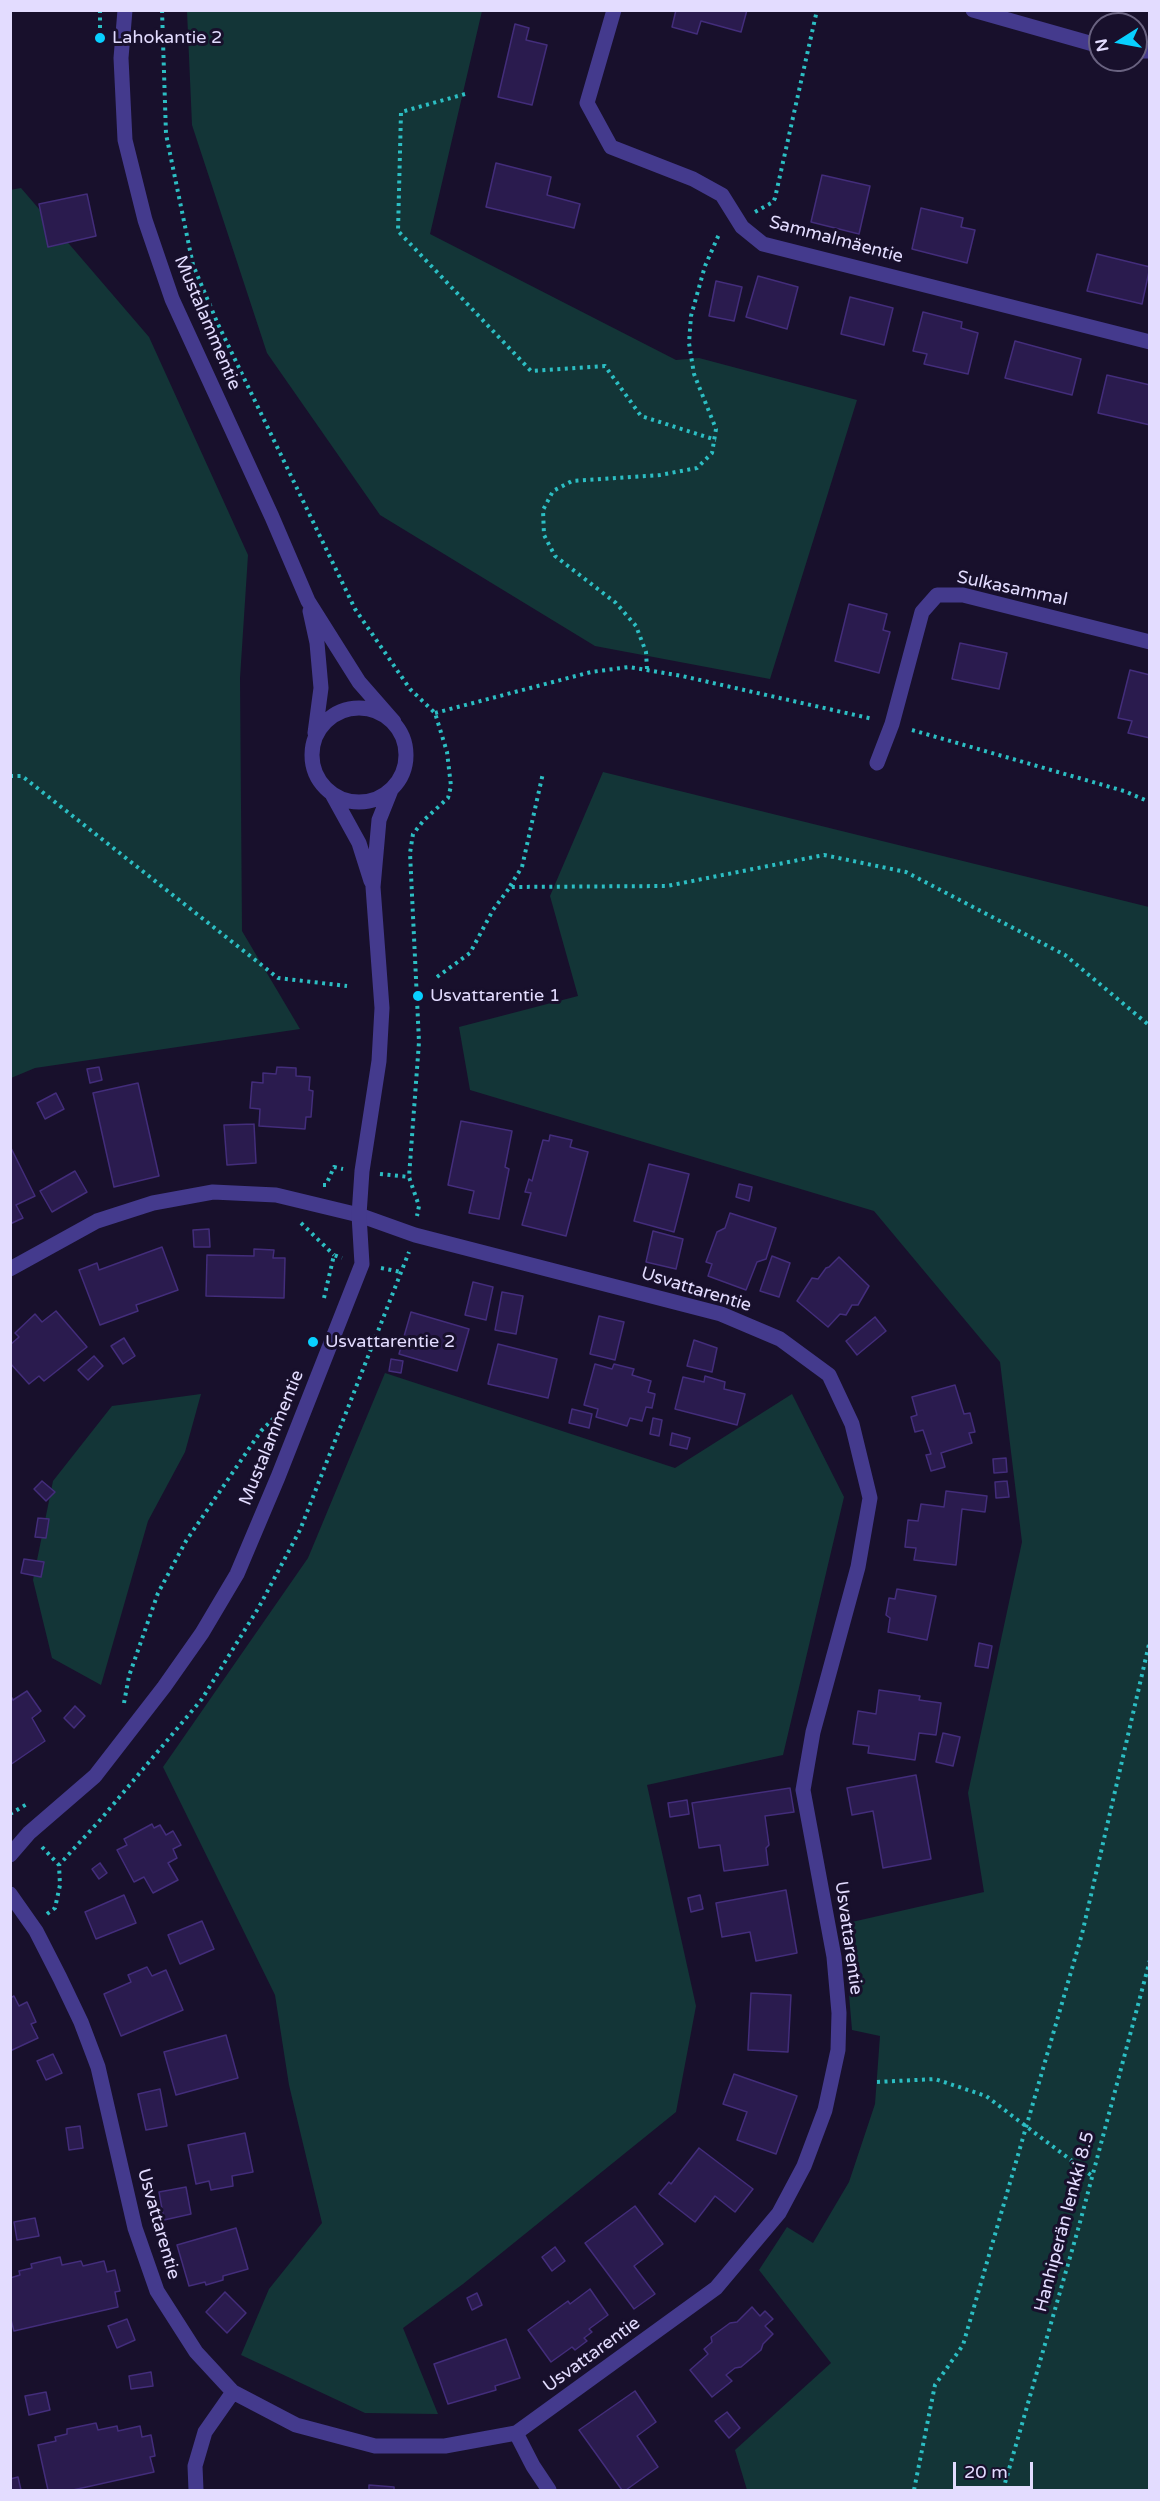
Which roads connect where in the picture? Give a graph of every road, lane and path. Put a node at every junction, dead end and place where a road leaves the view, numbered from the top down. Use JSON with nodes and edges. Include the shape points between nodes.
{"nodes":[{"id":1,"x":124,"y":10,"type":"edge"},
{"id":2,"x":162,"y":10,"type":"edge"},
{"id":3,"x":614,"y":10,"type":"edge"},
{"id":4,"x":817,"y":10,"type":"edge"},
{"id":5,"x":973,"y":10,"type":"edge"},
{"id":6,"x":1088,"y":43,"type":"edge"},
{"id":7,"x":465,"y":94,"type":"dead end"},
{"id":8,"x":736,"y":218,"type":"junction"},
{"id":9,"x":1149,"y":342,"type":"edge"},
{"id":10,"x":716,"y":440,"type":"junction"},
{"id":11,"x":308,"y":601,"type":"junction"},
{"id":12,"x":1149,"y":642,"type":"edge"},
{"id":13,"x":646,"y":669,"type":"junction"},
{"id":14,"x":435,"y":713,"type":"junction"},
{"id":15,"x":394,"y":722,"type":"junction"},
{"id":16,"x":892,"y":724,"type":"junction"},
{"id":17,"x":315,"y":739,"type":"junction"},
{"id":18,"x":877,"y":763,"type":"dead end"},
{"id":19,"x":543,"y":773,"type":"dead end"},
{"id":20,"x":10,"y":776,"type":"edge"},
{"id":21,"x":391,"y":790,"type":"junction"},
{"id":22,"x":331,"y":793,"type":"junction"},
{"id":23,"x":1149,"y":802,"type":"edge"},
{"id":24,"x":510,"y":886,"type":"junction"},
{"id":25,"x":373,"y":887,"type":"junction"},
{"id":26,"x":437,"y":977,"type":"dead end"},
{"id":27,"x":347,"y":986,"type":"dead end"},
{"id":28,"x":1149,"y":1026,"type":"edge"},
{"id":29,"x":359,"y":1215,"type":"junction"},
{"id":30,"x":415,"y":1235,"type":"junction"},
{"id":31,"x":10,"y":1269,"type":"edge"},
{"id":32,"x":282,"y":1410,"type":"dead end"},
{"id":33,"x":1149,"y":1640,"type":"edge"},
{"id":34,"x":123,"y":1705,"type":"dead end"},
{"id":35,"x":29,"y":1804,"type":"dead end"},
{"id":36,"x":10,"y":1814,"type":"edge"},
{"id":37,"x":10,"y":1855,"type":"edge"},
{"id":38,"x":10,"y":1894,"type":"edge"},
{"id":39,"x":32,"y":1925,"type":"junction"},
{"id":40,"x":1149,"y":1960,"type":"edge"},
{"id":41,"x":877,"y":2082,"type":"dead end"},
{"id":42,"x":1026,"y":2125,"type":"junction"},
{"id":43,"x":1092,"y":2176,"type":"junction"},
{"id":44,"x":233,"y":2392,"type":"junction"},
{"id":45,"x":516,"y":2433,"type":"junction"},
{"id":46,"x":196,"y":2490,"type":"edge"},
{"id":47,"x":549,"y":2490,"type":"edge"},
{"id":48,"x":914,"y":2490,"type":"edge"},
{"id":49,"x":1003,"y":2490,"type":"edge"}],
"edges":[{"from":1,"to":11,"type":"street","name":"Mustalammentie","via":[[121,58],[125,140],[146,220],[172,299]]},
{"from":2,"to":14,"type":"path","via":[[166,134],[193,266],[355,609],[410,688]]},
{"from":3,"to":8,"type":"street","name":"Sammalmäentie","via":[[587,103],[611,147],[693,179],[722,195]]},
{"from":4,"to":8,"type":"path","via":[[775,198],[757,212]]},
{"from":5,"to":6,"type":"street"},
{"from":7,"to":10,"type":"path","via":[[401,112],[398,231],[531,371],[605,366],[641,416]]},
{"from":8,"to":9,"type":"street","name":"Sammalmäentie","via":[[763,244]]},
{"from":8,"to":10,"type":"path","via":[[720,231],[691,316],[689,343],[694,374],[716,429]]},
{"from":10,"to":13,"type":"path","via":[[712,453],[697,468],[660,475],[572,481],[553,491],[543,510],[544,535],[555,556],[616,603],[636,626],[646,652]]},
{"from":11,"to":15,"type":"street","name":"Mustalammentie","via":[[359,682]]},
{"from":11,"to":17,"type":"street","name":"Mustalammentie","via":[[321,688]]},
{"from":12,"to":16,"type":"street","name":"Sulkasammal","via":[[963,595],[937,595],[922,612]]},
{"from":13,"to":14,"type":"path","via":[[591,672]]},
{"from":13,"to":16,"type":"path"},
{"from":14,"to":30,"type":"path","via":[[447,752],[451,786],[448,798],[413,834],[410,853],[419,1042],[409,1177],[419,1206]]},
{"from":15,"to":17,"type":"street","via":[[381,712],[363,707],[347,709],[322,725]]},
{"from":15,"to":21,"type":"street","via":[[404,738],[406,752],[405,766]]},
{"from":16,"to":18,"type":"street","name":"Sulkasammal"},
{"from":16,"to":23,"type":"path","via":[[1124,791]]},
{"from":17,"to":22,"type":"street","via":[[314,770]]},
{"from":19,"to":24,"type":"path","via":[[522,867]]},
{"from":20,"to":27,"type":"path","via":[[22,776],[278,978]]},
{"from":21,"to":22,"type":"street","via":[[362,802]]},
{"from":21,"to":25,"type":"street","name":"Mustalammentie","via":[[378,820]]},
{"from":22,"to":25,"type":"street","name":"Mustalammentie","via":[[358,843]]},
{"from":24,"to":26,"type":"path","via":[[470,953]]},
{"from":24,"to":28,"type":"path","via":[[667,886],[824,855],[906,872],[1065,955]]},
{"from":25,"to":29,"type":"street","name":"Mustalammentie","via":[[382,1008]]},
{"from":29,"to":30,"type":"street","name":"Usvattarentie"},
{"from":29,"to":31,"type":"street","name":"Usvattarentie","via":[[276,1196],[213,1192],[153,1203],[98,1221]]},
{"from":29,"to":37,"type":"street","name":"Mustalammentie","via":[[362,1264],[237,1574],[164,1687],[95,1776],[28,1833]]},
{"from":30,"to":39,"type":"path","via":[[300,1530],[259,1607],[202,1699],[59,1865],[55,1908]]},
{"from":30,"to":45,"type":"street","name":"Usvattarentie","via":[[721,1314],[780,1339],[829,1375],[852,1424],[870,1498],[858,1567],[813,1732],[803,1790],[834,1957],[839,2013],[838,2050],[825,2110],[804,2166],[779,2213],[716,2288]]},
{"from":32,"to":34,"type":"path","via":[[255,1439],[186,1542],[158,1593]]},
{"from":33,"to":42,"type":"path","via":[[1082,1934]]},
{"from":35,"to":36,"type":"path"},
{"from":38,"to":39,"type":"street","name":"Usvattarentie"},
{"from":39,"to":44,"type":"street","name":"Usvattarentie","via":[[77,2013],[98,2067],[135,2228],[158,2291],[195,2352]]},
{"from":40,"to":43,"type":"path","name":"Hanhiperän lenkki 8.5"},
{"from":41,"to":42,"type":"path","via":[[935,2079],[986,2096]]},
{"from":42,"to":43,"type":"path"},
{"from":42,"to":48,"type":"path","via":[[963,2345],[935,2385]]},
{"from":43,"to":49,"type":"path","name":"Hanhiperän lenkki 8.5"},
{"from":44,"to":45,"type":"street","name":"Usvattarentie","via":[[296,2425],[375,2446],[445,2446]]},
{"from":44,"to":46,"type":"street","via":[[205,2432],[195,2466]]},
{"from":45,"to":47,"type":"street"}]}
